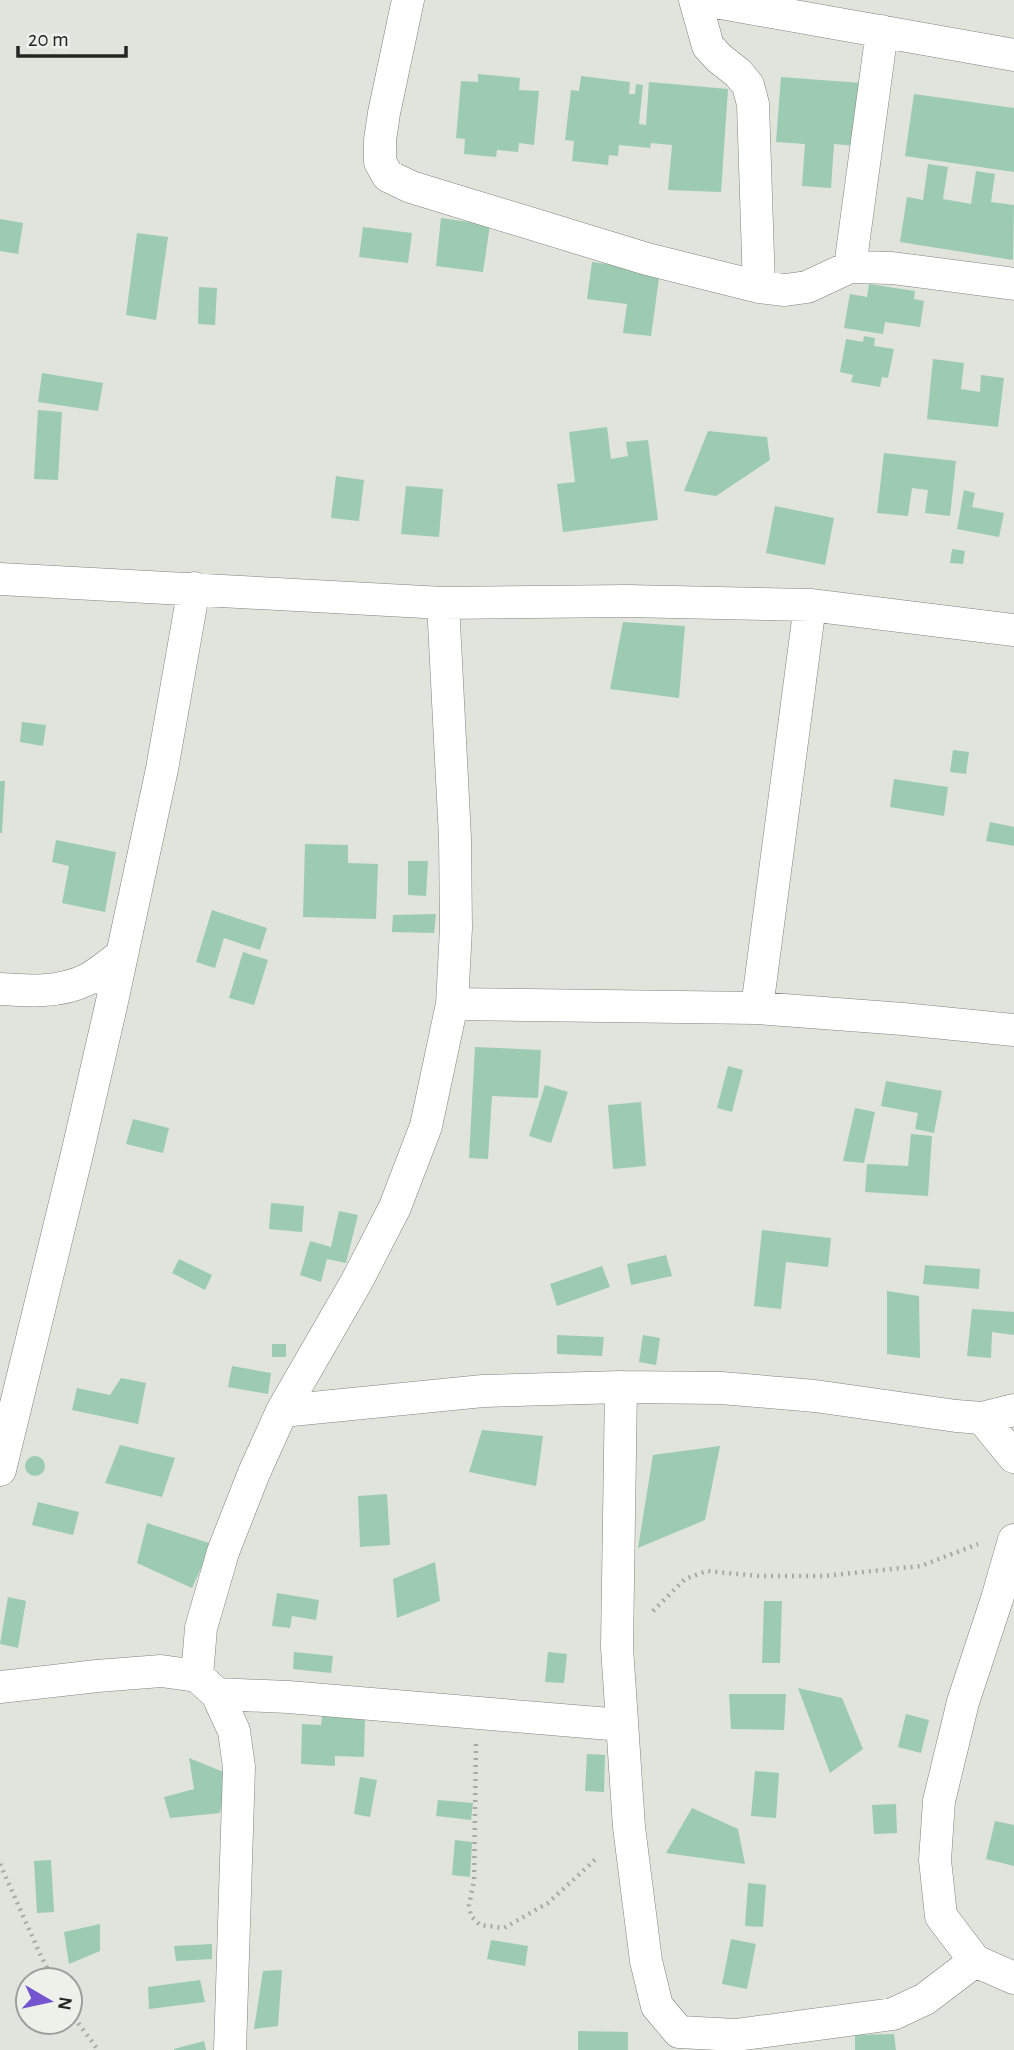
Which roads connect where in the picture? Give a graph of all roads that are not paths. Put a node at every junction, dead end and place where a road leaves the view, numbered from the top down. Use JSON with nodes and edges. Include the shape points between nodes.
{"nodes":[{"id":1,"x":408,"y":0,"type":"edge"},
{"id":2,"x":695,"y":0,"type":"edge"},
{"id":3,"x":704,"y":0,"type":"edge"},
{"id":4,"x":882,"y":30,"type":"junction"},
{"id":5,"x":1014,"y":55,"type":"edge"},
{"id":6,"x":850,"y":267,"type":"junction"},
{"id":7,"x":1014,"y":284,"type":"edge"},
{"id":8,"x":759,"y":287,"type":"junction"},
{"id":9,"x":0,"y":579,"type":"edge"},
{"id":10,"x":194,"y":588,"type":"junction"},
{"id":11,"x":443,"y":603,"type":"junction"},
{"id":12,"x":810,"y":605,"type":"junction"},
{"id":13,"x":1014,"y":630,"type":"edge"},
{"id":14,"x":122,"y":955,"type":"junction"},
{"id":15,"x":0,"y":989,"type":"edge"},
{"id":16,"x":452,"y":1004,"type":"junction"},
{"id":17,"x":757,"y":1008,"type":"junction"},
{"id":18,"x":1014,"y":1030,"type":"edge"},
{"id":19,"x":621,"y":1387,"type":"junction"},
{"id":20,"x":1014,"y":1409,"type":"edge"},
{"id":21,"x":282,"y":1411,"type":"junction"},
{"id":22,"x":982,"y":1418,"type":"junction"},
{"id":23,"x":1014,"y":1457,"type":"edge"},
{"id":24,"x":0,"y":1471,"type":"edge"},
{"id":25,"x":999,"y":1541,"type":"edge"},
{"id":26,"x":207,"y":1685,"type":"junction"},
{"id":27,"x":0,"y":1687,"type":"edge"},
{"id":28,"x":622,"y":1725,"type":"junction"},
{"id":29,"x":975,"y":1961,"type":"junction"},
{"id":30,"x":1014,"y":1978,"type":"edge"},
{"id":31,"x":675,"y":2041,"type":"edge"},
{"id":32,"x":230,"y":2050,"type":"edge"}],
"edges":[{"from":1,"to":8,"type":"street","via":[[380,140],[380,162],[388,176],[578,239]]},
{"from":2,"to":8,"type":"street","via":[[708,46],[748,85],[753,104]]},
{"from":3,"to":4,"type":"street"},
{"from":4,"to":5,"type":"street"},
{"from":4,"to":6,"type":"street"},
{"from":6,"to":7,"type":"street"},
{"from":6,"to":8,"type":"street","via":[[807,287]]},
{"from":9,"to":10,"type":"street"},
{"from":10,"to":11,"type":"street"},
{"from":10,"to":14,"type":"street"},
{"from":11,"to":12,"type":"street"},
{"from":11,"to":16,"type":"street","via":[[455,838]]},
{"from":12,"to":13,"type":"street"},
{"from":12,"to":17,"type":"street"},
{"from":14,"to":15,"type":"street","via":[[85,981],[57,989]]},
{"from":14,"to":24,"type":"street"},
{"from":16,"to":17,"type":"street"},
{"from":16,"to":21,"type":"street","via":[[426,1126],[395,1207]]},
{"from":17,"to":18,"type":"street"},
{"from":19,"to":21,"type":"street","via":[[483,1391]]},
{"from":19,"to":22,"type":"street","via":[[721,1388],[815,1396]]},
{"from":19,"to":28,"type":"street","via":[[617,1647]]},
{"from":20,"to":22,"type":"street"},
{"from":21,"to":26,"type":"street","via":[[223,1552],[201,1628]]},
{"from":22,"to":23,"type":"street"},
{"from":25,"to":29,"type":"street","via":[[997,1599],[963,1702],[939,1801],[935,1860],[941,1916]]},
{"from":26,"to":27,"type":"street","via":[[161,1671]]},
{"from":26,"to":28,"type":"street","via":[[288,1697]]},
{"from":26,"to":32,"type":"street","via":[[234,1731],[239,1767]]},
{"from":28,"to":31,"type":"street","via":[[646,1961],[657,2006]]},
{"from":29,"to":30,"type":"street"},
{"from":29,"to":31,"type":"street","via":[[925,1999],[893,2014]]}]}
